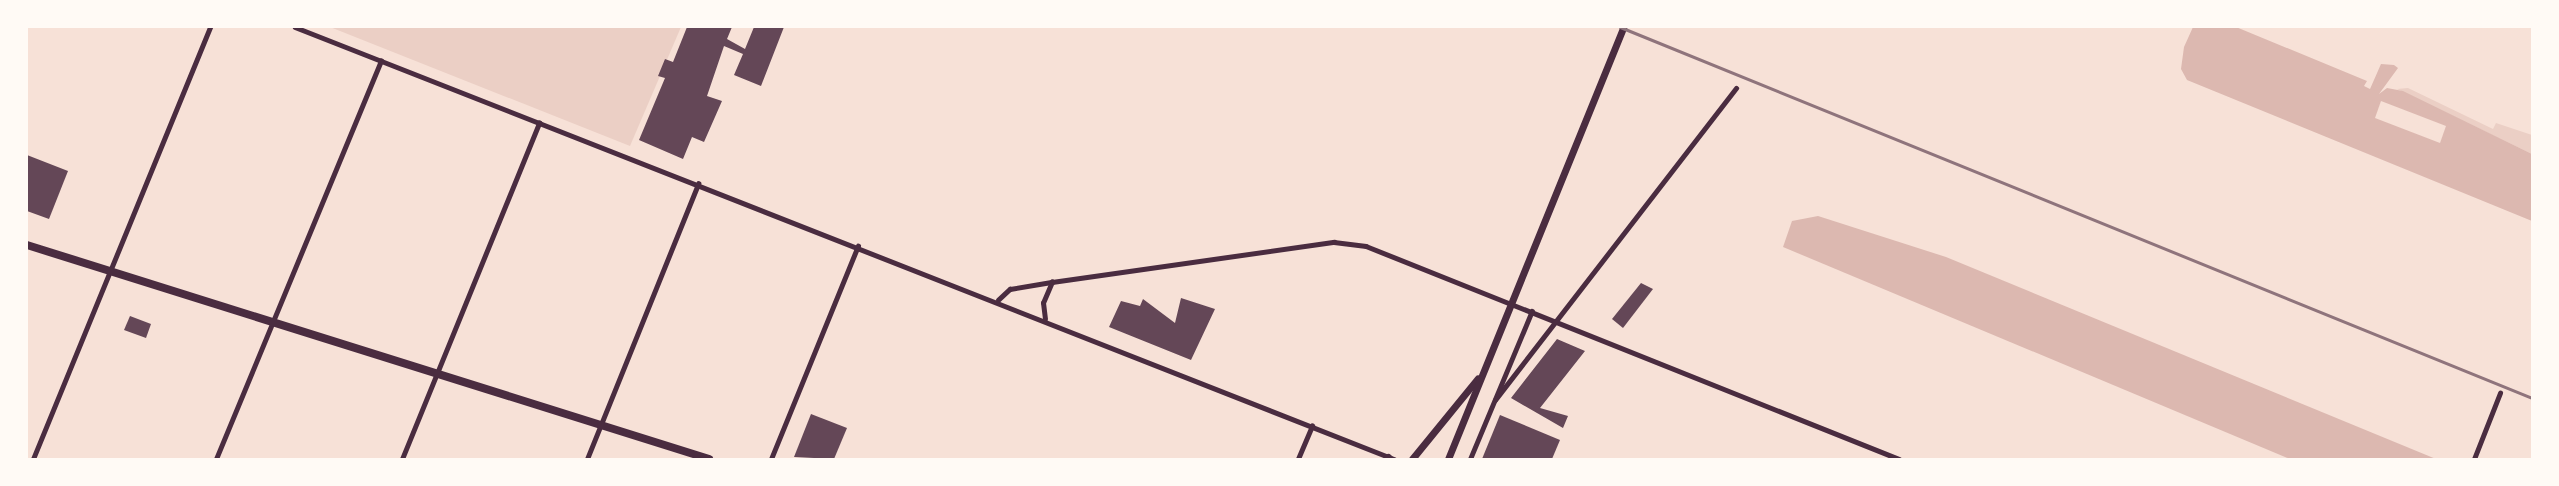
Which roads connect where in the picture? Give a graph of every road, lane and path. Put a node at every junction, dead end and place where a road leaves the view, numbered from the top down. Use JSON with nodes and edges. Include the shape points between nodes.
{"nodes":[{"id":1,"x":210,"y":27,"type":"edge"},
{"id":2,"x":296,"y":27,"type":"edge"},
{"id":3,"x":1623,"y":27,"type":"edge"},
{"id":4,"x":381,"y":61,"type":"junction"},
{"id":5,"x":1736,"y":88,"type":"dead end"},
{"id":6,"x":538,"y":123,"type":"junction"},
{"id":7,"x":698,"y":184,"type":"junction"},
{"id":8,"x":27,"y":245,"type":"edge"},
{"id":9,"x":858,"y":246,"type":"junction"},
{"id":10,"x":109,"y":270,"type":"junction"},
{"id":11,"x":1052,"y":282,"type":"junction"},
{"id":12,"x":998,"y":300,"type":"junction"},
{"id":13,"x":1532,"y":311,"type":"junction"},
{"id":14,"x":1045,"y":319,"type":"junction"},
{"id":15,"x":274,"y":321,"type":"junction"},
{"id":16,"x":1556,"y":321,"type":"junction"},
{"id":17,"x":1484,"y":372,"type":"junction"},
{"id":18,"x":437,"y":373,"type":"junction"},
{"id":19,"x":2500,"y":393,"type":"dead end"},
{"id":20,"x":1495,"y":400,"type":"junction"},
{"id":21,"x":601,"y":426,"type":"junction"},
{"id":22,"x":1312,"y":426,"type":"junction"},
{"id":23,"x":1390,"y":458,"type":"edge"},
{"id":24,"x":33,"y":459,"type":"edge"},
{"id":25,"x":216,"y":459,"type":"edge"},
{"id":26,"x":402,"y":459,"type":"edge"},
{"id":27,"x":587,"y":459,"type":"edge"},
{"id":28,"x":709,"y":459,"type":"edge"},
{"id":29,"x":771,"y":459,"type":"edge"},
{"id":30,"x":1298,"y":459,"type":"edge"},
{"id":31,"x":1412,"y":459,"type":"edge"},
{"id":32,"x":1448,"y":459,"type":"edge"},
{"id":33,"x":1470,"y":459,"type":"edge"},
{"id":34,"x":1899,"y":459,"type":"edge"},
{"id":35,"x":2474,"y":459,"type":"edge"}],
"edges":[{"from":1,"to":10,"type":"street"},
{"from":2,"to":4,"type":"street"},
{"from":3,"to":17,"type":"main road"},
{"from":4,"to":6,"type":"street"},
{"from":4,"to":15,"type":"street"},
{"from":5,"to":16,"type":"street"},
{"from":6,"to":7,"type":"street"},
{"from":6,"to":18,"type":"street"},
{"from":7,"to":9,"type":"street"},
{"from":7,"to":21,"type":"street"},
{"from":8,"to":10,"type":"main road"},
{"from":9,"to":12,"type":"street"},
{"from":9,"to":29,"type":"street"},
{"from":10,"to":15,"type":"main road"},
{"from":10,"to":24,"type":"street"},
{"from":11,"to":12,"type":"street","via":[[1010,289]]},
{"from":11,"to":13,"type":"street","via":[[1334,242],[1366,246]]},
{"from":11,"to":14,"type":"street","via":[[1043,303]]},
{"from":12,"to":14,"type":"street"},
{"from":13,"to":16,"type":"street"},
{"from":13,"to":20,"type":"street"},
{"from":14,"to":22,"type":"street"},
{"from":15,"to":18,"type":"main road"},
{"from":15,"to":25,"type":"street"},
{"from":16,"to":20,"type":"street"},
{"from":16,"to":34,"type":"street"},
{"from":17,"to":31,"type":"main road"},
{"from":17,"to":32,"type":"main road"},
{"from":18,"to":21,"type":"main road"},
{"from":18,"to":26,"type":"street"},
{"from":19,"to":35,"type":"street"},
{"from":20,"to":33,"type":"street"},
{"from":21,"to":27,"type":"street"},
{"from":21,"to":28,"type":"main road"},
{"from":22,"to":23,"type":"street"},
{"from":22,"to":30,"type":"street"}]}
